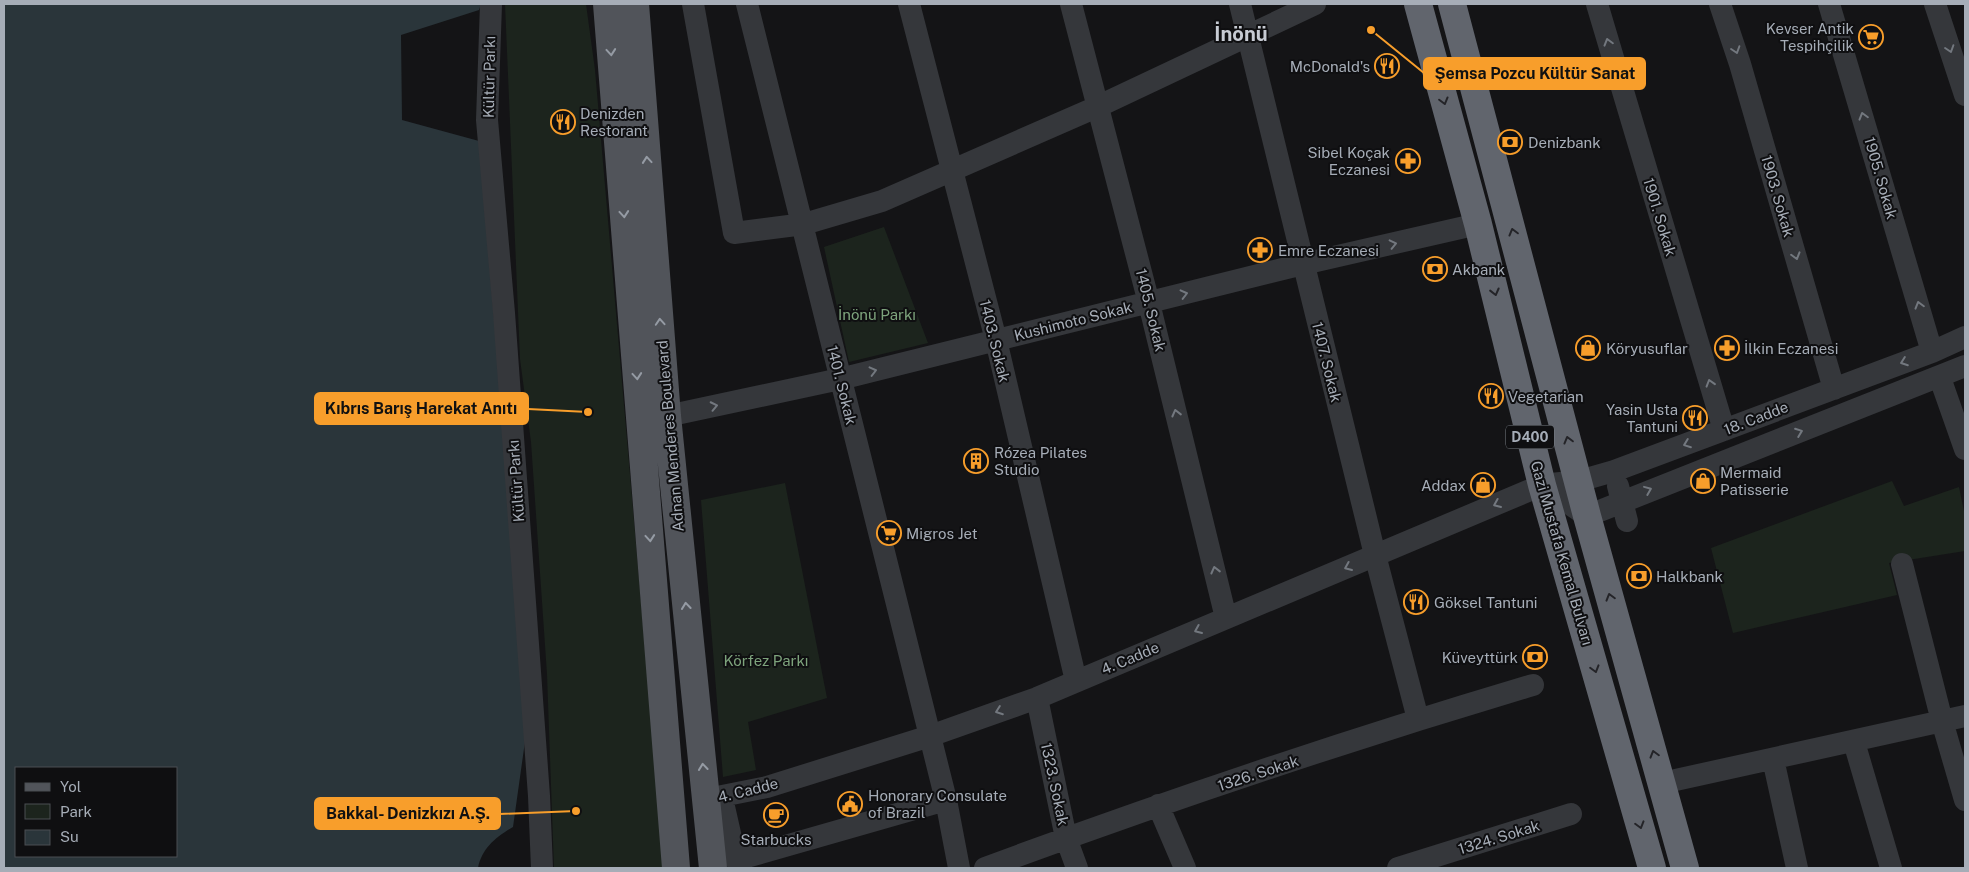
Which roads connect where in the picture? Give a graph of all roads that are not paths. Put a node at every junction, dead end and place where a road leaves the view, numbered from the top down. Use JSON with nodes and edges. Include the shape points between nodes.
{"nodes":[{"id":1,"x":491,"y":4,"type":"edge"},
{"id":2,"x":607,"y":4,"type":"edge"},
{"id":3,"x":635,"y":4,"type":"edge"},
{"id":4,"x":693,"y":4,"type":"edge"},
{"id":5,"x":747,"y":4,"type":"edge"},
{"id":6,"x":909,"y":4,"type":"edge"},
{"id":7,"x":1071,"y":4,"type":"edge"},
{"id":8,"x":1240,"y":4,"type":"edge"},
{"id":9,"x":1315,"y":4,"type":"edge"},
{"id":10,"x":1418,"y":4,"type":"edge"},
{"id":11,"x":1452,"y":4,"type":"edge"},
{"id":12,"x":1597,"y":4,"type":"edge"},
{"id":13,"x":1720,"y":4,"type":"edge"},
{"id":14,"x":1829,"y":4,"type":"edge"},
{"id":15,"x":1935,"y":4,"type":"edge"},
{"id":16,"x":1249,"y":35,"type":"junction"},
{"id":17,"x":1965,"y":95,"type":"edge"},
{"id":18,"x":1099,"y":106,"type":"junction"},
{"id":19,"x":952,"y":170,"type":"junction"},
{"id":20,"x":804,"y":224,"type":"junction"},
{"id":21,"x":1478,"y":224,"type":"junction"},
{"id":22,"x":1303,"y":264,"type":"junction"},
{"id":23,"x":1149,"y":303,"type":"junction"},
{"id":24,"x":1965,"y":337,"type":"edge"},
{"id":25,"x":996,"y":340,"type":"junction"},
{"id":26,"x":1932,"y":352,"type":"junction"},
{"id":27,"x":1965,"y":366,"type":"edge"},
{"id":28,"x":1940,"y":378,"type":"junction"},
{"id":29,"x":840,"y":379,"type":"junction"},
{"id":30,"x":1834,"y":388,"type":"junction"},
{"id":31,"x":667,"y":416,"type":"junction"},
{"id":32,"x":1724,"y":430,"type":"junction"},
{"id":33,"x":1965,"y":449,"type":"edge"},
{"id":34,"x":1612,"y":465,"type":"junction"},
{"id":35,"x":1579,"y":482,"type":"junction"},
{"id":36,"x":1542,"y":485,"type":"junction"},
{"id":37,"x":1624,"y":511,"type":"junction"},
{"id":38,"x":1586,"y":516,"type":"junction"},
{"id":39,"x":1375,"y":555,"type":"junction"},
{"id":40,"x":1902,"y":564,"type":"dead end"},
{"id":41,"x":1226,"y":618,"type":"junction"},
{"id":42,"x":1076,"y":681,"type":"junction"},
{"id":43,"x":1533,"y":685,"type":"dead end"},
{"id":44,"x":1037,"y":698,"type":"junction"},
{"id":45,"x":1965,"y":716,"type":"edge"},
{"id":46,"x":1418,"y":719,"type":"junction"},
{"id":47,"x":1942,"y":722,"type":"junction"},
{"id":48,"x":930,"y":736,"type":"junction"},
{"id":49,"x":1854,"y":742,"type":"junction"},
{"id":50,"x":1773,"y":759,"type":"junction"},
{"id":51,"x":1662,"y":783,"type":"junction"},
{"id":52,"x":714,"y":799,"type":"junction"},
{"id":53,"x":946,"y":800,"type":"junction"},
{"id":54,"x":1965,"y":800,"type":"edge"},
{"id":55,"x":1158,"y":805,"type":"junction"},
{"id":56,"x":1571,"y":814,"type":"dead end"},
{"id":57,"x":1066,"y":838,"type":"junction"},
{"id":58,"x":729,"y":866,"type":"edge"},
{"id":59,"x":542,"y":868,"type":"edge"},
{"id":60,"x":676,"y":868,"type":"edge"},
{"id":61,"x":959,"y":868,"type":"edge"},
{"id":62,"x":985,"y":868,"type":"edge"},
{"id":63,"x":1077,"y":868,"type":"edge"},
{"id":64,"x":1185,"y":868,"type":"edge"},
{"id":65,"x":1398,"y":868,"type":"edge"},
{"id":66,"x":1652,"y":868,"type":"edge"},
{"id":67,"x":1685,"y":868,"type":"edge"},
{"id":68,"x":1797,"y":868,"type":"edge"},
{"id":69,"x":1890,"y":868,"type":"edge"}],
"edges":[{"from":1,"to":59,"type":"street","name":"Kültür Parkı","via":[[487,120],[506,332]]},
{"from":2,"to":60,"type":"main road","name":"Adnan Menderes Boulevard","one_way":true},
{"from":31,"to":3,"type":"main road","name":"Adnan Menderes Boulevard","one_way":true},
{"from":4,"to":20,"type":"street","via":[[734,233]]},
{"from":5,"to":20,"type":"street","name":"1401. Sokak"},
{"from":6,"to":19,"type":"street","name":"1403. Sokak"},
{"from":7,"to":18,"type":"street","name":"1405. Sokak"},
{"from":8,"to":16,"type":"street","name":"1407. Sokak"},
{"from":9,"to":16,"type":"street"},
{"from":10,"to":21,"type":"highway","name":"Gazi Mustafa Kemal Bulvarı","number":"D400","one_way":true},
{"from":35,"to":11,"type":"highway","number":"D400","one_way":true},
{"from":32,"to":12,"type":"street","name":"1901. Sokak","one_way":true},
{"from":13,"to":30,"type":"street","name":"1903. Sokak","one_way":true},
{"from":26,"to":14,"type":"street","name":"1905. Sokak","one_way":true},
{"from":15,"to":17,"type":"street","one_way":true},
{"from":16,"to":18,"type":"street"},
{"from":16,"to":22,"type":"street","name":"1407. Sokak"},
{"from":18,"to":19,"type":"street"},
{"from":18,"to":23,"type":"street","name":"1405. Sokak"},
{"from":19,"to":20,"type":"street","via":[[882,202]]},
{"from":19,"to":25,"type":"street","name":"1403. Sokak"},
{"from":20,"to":29,"type":"street","name":"1401. Sokak"},
{"from":22,"to":21,"type":"street","name":"Kushimoto Sokak","one_way":true},
{"from":21,"to":36,"type":"highway","name":"Gazi Mustafa Kemal Bulvarı","number":"D400","one_way":true},
{"from":23,"to":22,"type":"street","name":"Kushimoto Sokak","one_way":true},
{"from":22,"to":39,"type":"street","name":"1407. Sokak"},
{"from":23,"to":25,"type":"street","name":"Kushimoto Sokak"},
{"from":41,"to":23,"type":"street","name":"1405. Sokak","one_way":true},
{"from":24,"to":26,"type":"street","name":"18. Cadde"},
{"from":29,"to":25,"type":"street","name":"Kushimoto Sokak","one_way":true},
{"from":25,"to":42,"type":"street","name":"1403. Sokak"},
{"from":26,"to":30,"type":"street","name":"18. Cadde","one_way":true},
{"from":27,"to":28,"type":"street","name":"18. Cadde"},
{"from":28,"to":33,"type":"street"},
{"from":37,"to":28,"type":"street","name":"18. Cadde","one_way":true},
{"from":31,"to":29,"type":"street","name":"Kushimoto Sokak","one_way":true},
{"from":29,"to":48,"type":"street","name":"1401. Sokak"},
{"from":30,"to":32,"type":"street","name":"18. Cadde"},
{"from":52,"to":31,"type":"main road","name":"Adnan Menderes Boulevard","one_way":true},
{"from":32,"to":34,"type":"street","name":"18. Cadde","one_way":true},
{"from":34,"to":35,"type":"street","name":"18. Cadde"},
{"from":34,"to":37,"type":"street"},
{"from":35,"to":36,"type":"street","name":"18. Cadde"},
{"from":35,"to":38,"type":"highway","number":"D400"},
{"from":36,"to":38,"type":"street"},
{"from":36,"to":39,"type":"street","name":"4. Cadde","one_way":true},
{"from":36,"to":66,"type":"highway","name":"Gazi Mustafa Kemal Bulvarı","number":"D400","one_way":true},
{"from":37,"to":38,"type":"street","name":"18. Cadde"},
{"from":51,"to":38,"type":"highway","number":"D400","one_way":true},
{"from":39,"to":41,"type":"street","name":"4. Cadde","one_way":true},
{"from":39,"to":46,"type":"street","name":"1407. Sokak"},
{"from":40,"to":47,"type":"street"},
{"from":41,"to":42,"type":"street","name":"4. Cadde","one_way":true},
{"from":42,"to":44,"type":"street","name":"4. Cadde"},
{"from":43,"to":46,"type":"street","name":"1326. Sokak"},
{"from":44,"to":48,"type":"street","name":"4. Cadde","one_way":true},
{"from":44,"to":57,"type":"street","name":"1323. Sokak"},
{"from":45,"to":47,"type":"street"},
{"from":46,"to":55,"type":"street","name":"1326. Sokak"},
{"from":47,"to":49,"type":"street"},
{"from":47,"to":54,"type":"street"},
{"from":48,"to":52,"type":"street","name":"4. Cadde","via":[[767,787]]},
{"from":48,"to":53,"type":"street","name":"1401. Sokak"},
{"from":49,"to":50,"type":"street"},
{"from":49,"to":69,"type":"street"},
{"from":50,"to":51,"type":"street"},
{"from":50,"to":68,"type":"street"},
{"from":51,"to":67,"type":"highway","number":"D400"},
{"from":52,"to":58,"type":"main road","name":"Adnan Menderes Boulevard"},
{"from":53,"to":58,"type":"street"},
{"from":53,"to":61,"type":"street","name":"1401. Sokak"},
{"from":55,"to":57,"type":"street","name":"1326. Sokak"},
{"from":55,"to":64,"type":"street"},
{"from":56,"to":65,"type":"street","name":"1324. Sokak"},
{"from":57,"to":62,"type":"street","name":"1326. Sokak"},
{"from":57,"to":63,"type":"street","name":"1323. Sokak"}]}
